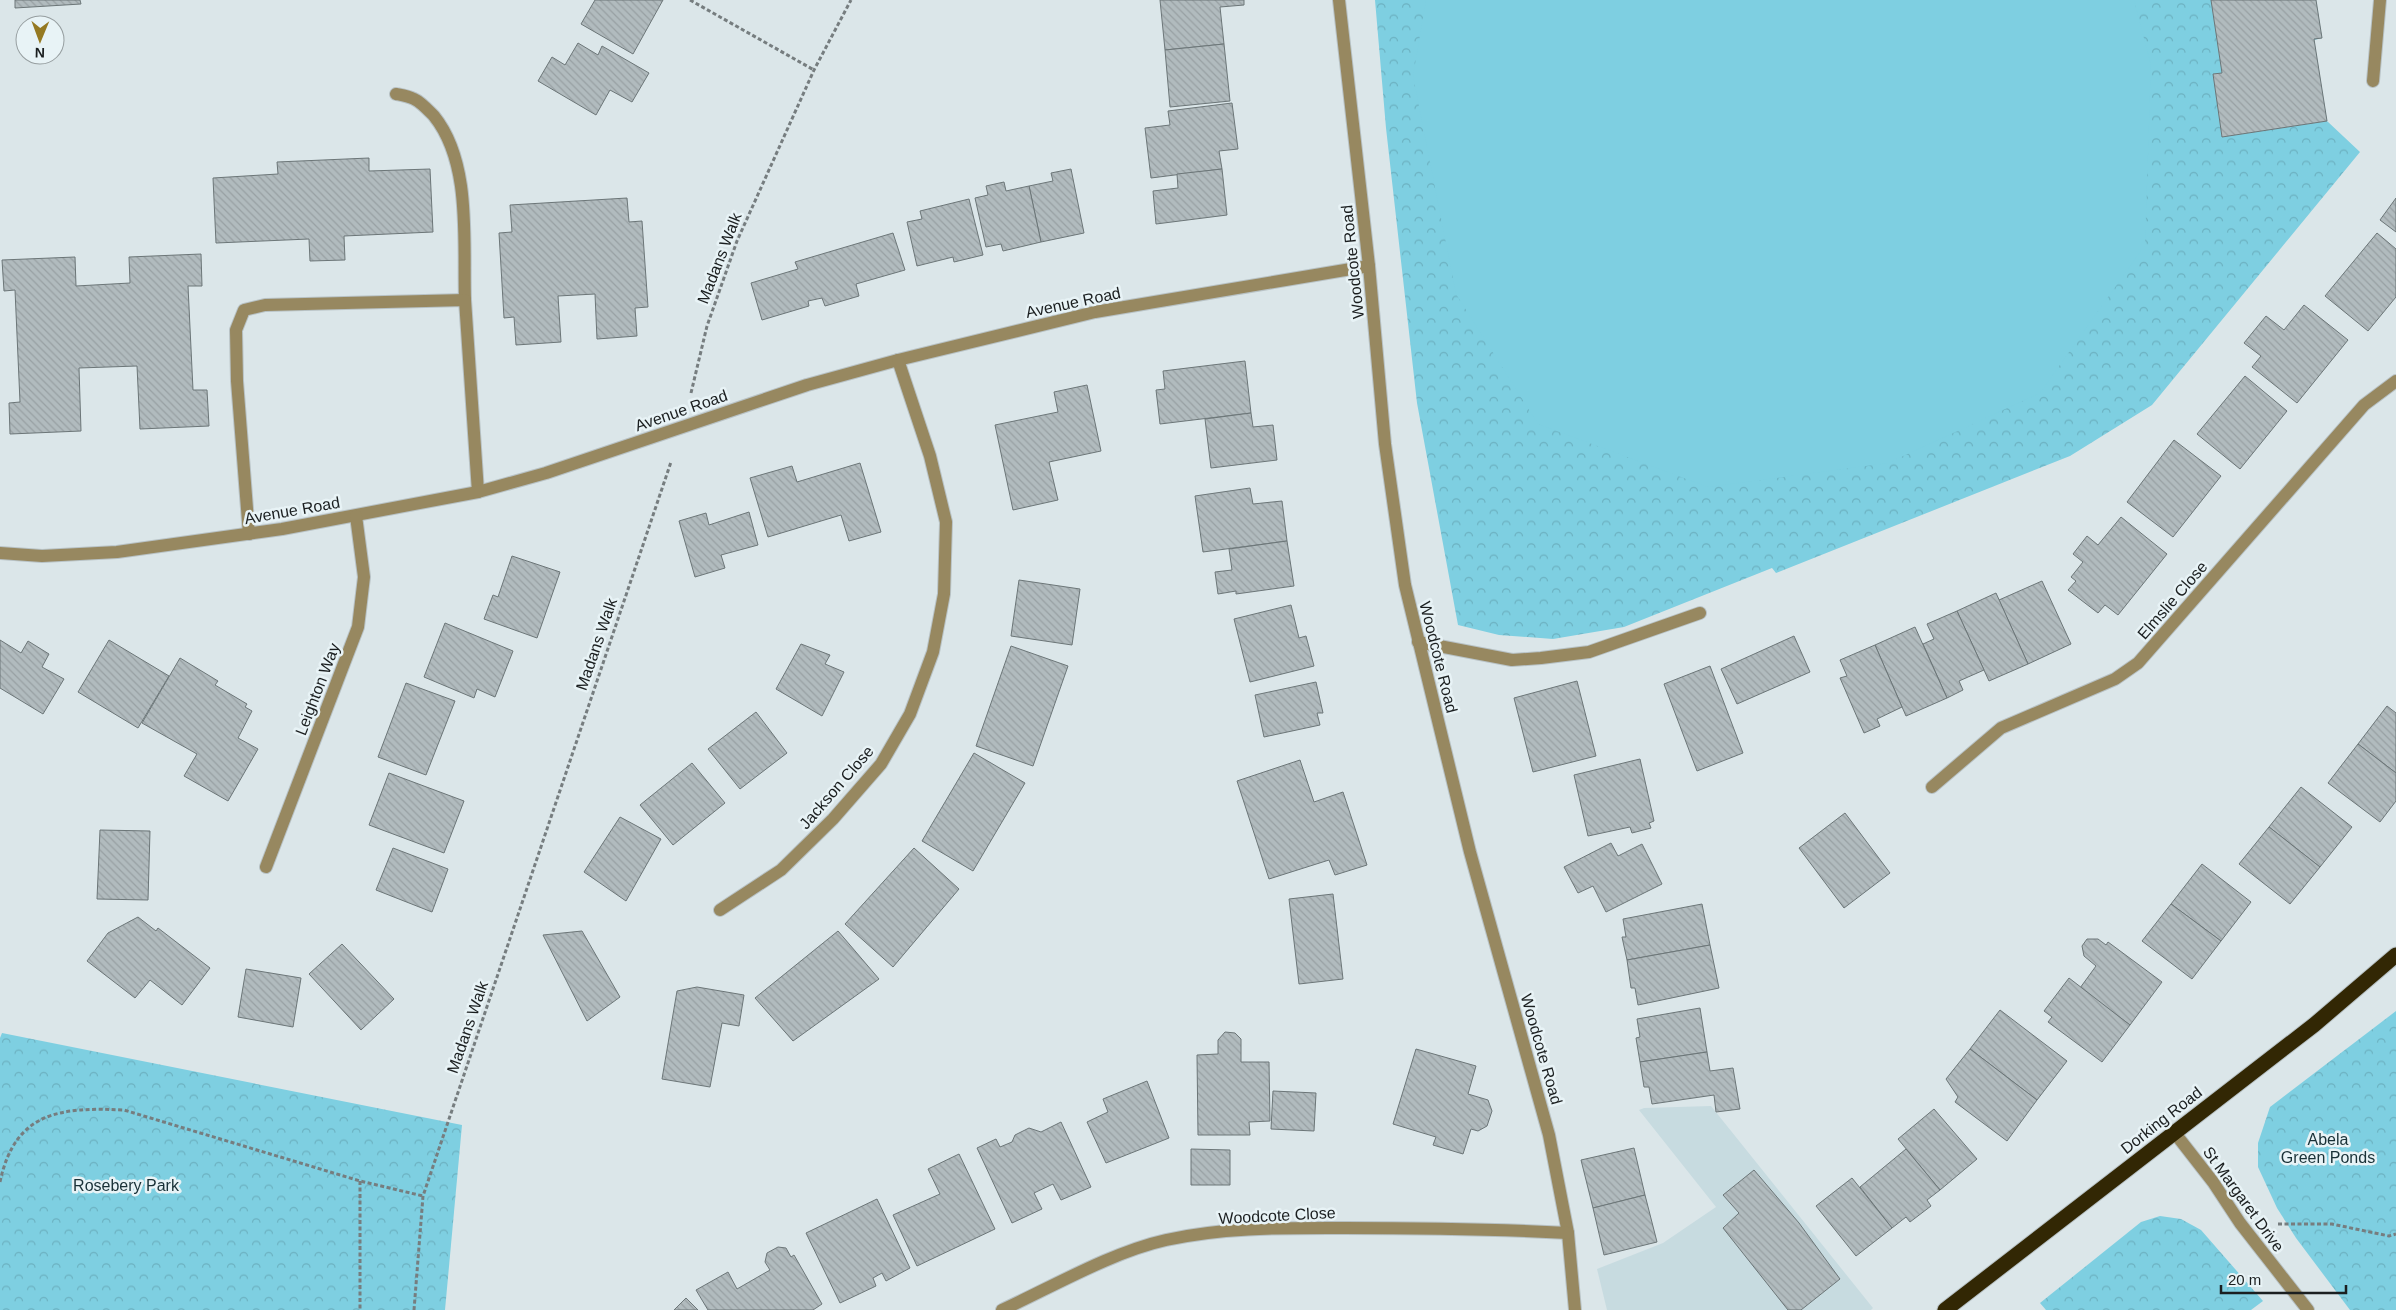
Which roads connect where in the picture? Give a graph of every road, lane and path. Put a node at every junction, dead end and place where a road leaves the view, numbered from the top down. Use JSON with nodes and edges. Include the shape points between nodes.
{"nodes":[{"id":1,"x":690,"y":0,"type":"edge"},
{"id":2,"x":850,"y":0,"type":"edge"},
{"id":3,"x":1339,"y":0,"type":"edge"},
{"id":4,"x":2380,"y":0,"type":"edge"},
{"id":5,"x":814,"y":70,"type":"junction"},
{"id":6,"x":2374,"y":82,"type":"dead end"},
{"id":7,"x":396,"y":94,"type":"dead end"},
{"id":8,"x":1369,"y":266,"type":"junction"},
{"id":9,"x":465,"y":300,"type":"junction"},
{"id":10,"x":898,"y":360,"type":"junction"},
{"id":11,"x":2396,"y":381,"type":"edge"},
{"id":12,"x":683,"y":427,"type":"junction"},
{"id":13,"x":478,"y":492,"type":"junction"},
{"id":14,"x":356,"y":516,"type":"junction"},
{"id":15,"x":249,"y":534,"type":"junction"},
{"id":16,"x":0,"y":553,"type":"edge"},
{"id":17,"x":1700,"y":612,"type":"dead end"},
{"id":18,"x":1418,"y":642,"type":"junction"},
{"id":19,"x":1932,"y":787,"type":"dead end"},
{"id":20,"x":266,"y":867,"type":"dead end"},
{"id":21,"x":720,"y":910,"type":"dead end"},
{"id":22,"x":2396,"y":956,"type":"edge"},
{"id":23,"x":2174,"y":1132,"type":"junction"},
{"id":24,"x":0,"y":1182,"type":"edge"},
{"id":25,"x":360,"y":1182,"type":"junction"},
{"id":26,"x":423,"y":1196,"type":"junction"},
{"id":27,"x":2240,"y":1223,"type":"junction"},
{"id":28,"x":1568,"y":1233,"type":"junction"},
{"id":29,"x":2396,"y":1234,"type":"edge"},
{"id":30,"x":360,"y":1310,"type":"edge"},
{"id":31,"x":414,"y":1310,"type":"edge"},
{"id":32,"x":1002,"y":1310,"type":"edge"},
{"id":33,"x":1575,"y":1310,"type":"edge"},
{"id":34,"x":1945,"y":1310,"type":"edge"},
{"id":35,"x":2308,"y":1310,"type":"edge"}],
"edges":[{"from":1,"to":5,"type":"path"},
{"from":2,"to":5,"type":"path","name":"Madans Walk"},
{"from":3,"to":8,"type":"street","name":"Woodcote Road"},
{"from":4,"to":6,"type":"street"},
{"from":5,"to":12,"type":"path","name":"Madans Walk","via":[[734,250],[707,326]]},
{"from":7,"to":9,"type":"street","via":[[415,99],[428,110],[453,146],[461,179]]},
{"from":8,"to":10,"type":"street","name":"Avenue Road","via":[[1095,312]]},
{"from":8,"to":18,"type":"street","name":"Woodcote Road","via":[[1385,444],[1405,585]]},
{"from":9,"to":13,"type":"street"},
{"from":9,"to":15,"type":"street","via":[[265,305],[244,310],[236,330],[237,381]]},
{"from":10,"to":12,"type":"street","name":"Avenue Road","via":[[807,385]]},
{"from":10,"to":21,"type":"street","name":"Jackson Close","via":[[930,456],[946,522],[944,594],[933,652],[910,714],[881,764],[834,819],[782,870]]},
{"from":11,"to":19,"type":"street","name":"Elmslie Close","via":[[2364,405],[2138,663],[2115,679],[2001,728]]},
{"from":12,"to":13,"type":"street","name":"Avenue Road"},
{"from":12,"to":26,"type":"path","name":"Madans Walk"},
{"from":13,"to":14,"type":"street","name":"Avenue Road"},
{"from":14,"to":15,"type":"street","name":"Avenue Road"},
{"from":14,"to":20,"type":"street","name":"Leighton Way","via":[[364,577],[358,627]]},
{"from":15,"to":16,"type":"street","name":"Avenue Road","via":[[117,552],[42,556]]},
{"from":17,"to":18,"type":"street","via":[[1589,652],[1541,658],[1512,660]]},
{"from":18,"to":28,"type":"street","name":"Woodcote Road","via":[[1470,852],[1549,1135]]},
{"from":22,"to":23,"type":"highway","name":"Dorking Road","via":[[2314,1025]]},
{"from":23,"to":27,"type":"street","name":"St Margaret Drive"},
{"from":23,"to":34,"type":"highway","name":"Dorking Road"},
{"from":24,"to":25,"type":"path","via":[[4,1165],[19,1136],[32,1123],[59,1113],[91,1108],[124,1110]]},
{"from":25,"to":26,"type":"path"},
{"from":25,"to":30,"type":"path"},
{"from":26,"to":31,"type":"path","name":"Madans Walk"},
{"from":27,"to":29,"type":"path","via":[[2332,1224],[2389,1236]]},
{"from":27,"to":35,"type":"street","name":"St Margaret Drive"},
{"from":28,"to":32,"type":"street","name":"Woodcote Close","via":[[1474,1227],[1300,1228],[1165,1240],[1114,1258]]},
{"from":28,"to":33,"type":"street","name":"Woodcote Road"}]}
